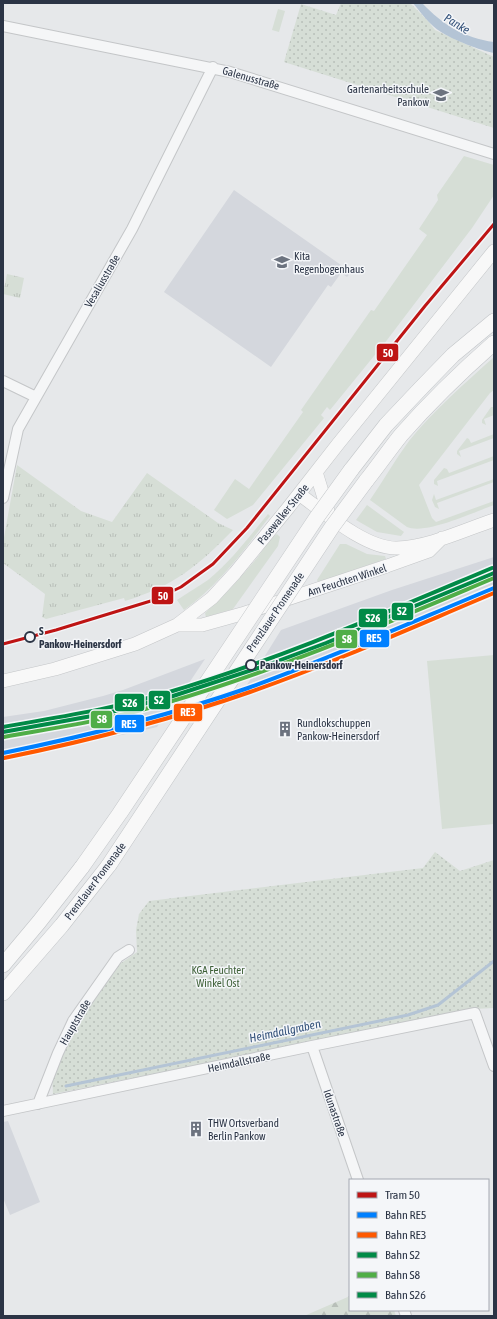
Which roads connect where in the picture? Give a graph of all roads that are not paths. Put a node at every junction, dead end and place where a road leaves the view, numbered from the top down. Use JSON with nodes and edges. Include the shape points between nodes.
{"nodes":[{"id":1,"x":3,"y":26,"type":"edge"},
{"id":2,"x":213,"y":68,"type":"junction"},
{"id":3,"x":494,"y":154,"type":"edge"},
{"id":4,"x":494,"y":251,"type":"edge"},
{"id":5,"x":494,"y":321,"type":"edge"},
{"id":6,"x":494,"y":343,"type":"edge"},
{"id":7,"x":3,"y":381,"type":"edge"},
{"id":8,"x":36,"y":397,"type":"junction"},
{"id":9,"x":316,"y":472,"type":"junction"},
{"id":10,"x":299,"y":494,"type":"junction"},
{"id":11,"x":3,"y":498,"type":"edge"},
{"id":12,"x":330,"y":516,"type":"junction"},
{"id":13,"x":494,"y":520,"type":"edge"},
{"id":14,"x":442,"y":538,"type":"junction"},
{"id":15,"x":177,"y":625,"type":"junction"},
{"id":16,"x":3,"y":682,"type":"edge"},
{"id":17,"x":130,"y":950,"type":"dead end"},
{"id":18,"x":3,"y":965,"type":"edge"},
{"id":19,"x":3,"y":992,"type":"edge"},
{"id":20,"x":312,"y":1046,"type":"junction"},
{"id":21,"x":494,"y":1066,"type":"edge"},
{"id":22,"x":38,"y":1104,"type":"junction"},
{"id":23,"x":3,"y":1111,"type":"edge"},
{"id":24,"x":358,"y":1179,"type":"edge"}],
"edges":[{"from":1,"to":2,"type":"street","name":"Galenusstraße"},
{"from":2,"to":3,"type":"street","name":"Galenusstraße"},
{"from":2,"to":8,"type":"street","name":"Vesaliusstraße","via":[[132,229]]},
{"from":4,"to":9,"type":"main road","name":"Pasewalker Straße"},
{"from":5,"to":18,"type":"main road","name":"Prenzlauer Promenade","bridge":true,"via":[[453,355],[421,388],[386,425],[351,470],[308,529],[120,813],[82,867]]},
{"from":6,"to":19,"type":"main road","name":"Prenzlauer Promenade","bridge":true,"via":[[433,400],[366,481],[332,527],[109,866],[62,926]]},
{"from":7,"to":8,"type":"street"},
{"from":8,"to":11,"type":"street","name":"Vesaliusstraße","via":[[18,429]]},
{"from":9,"to":10,"type":"main road","name":"Pasewalker Straße"},
{"from":9,"to":12,"type":"main road"},
{"from":10,"to":12,"type":"main road","name":"Am Feuchten Winkel"},
{"from":10,"to":15,"type":"main road","name":"Pasewalker Straße","via":[[217,593]]},
{"from":12,"to":14,"type":"main road","name":"Am Feuchten Winkel","via":[[369,541],[385,546],[396,548]]},
{"from":13,"to":14,"type":"main road","name":"Am Feuchten Winkel"},
{"from":14,"to":15,"type":"main road","name":"Am Feuchten Winkel","via":[[429,551],[260,608],[202,625]]},
{"from":15,"to":16,"type":"main road","name":"Pasewalker Straße","via":[[135,644]]},
{"from":17,"to":22,"type":"street","name":"Hauptstraße","via":[[118,957],[73,1021]]},
{"from":20,"to":21,"type":"street","name":"Heimdallstraße","via":[[475,1013]]},
{"from":20,"to":22,"type":"street","name":"Heimdallstraße"},
{"from":20,"to":24,"type":"street","name":"Idunastraße"},
{"from":22,"to":23,"type":"street","name":"Heimdallstraße"}]}
